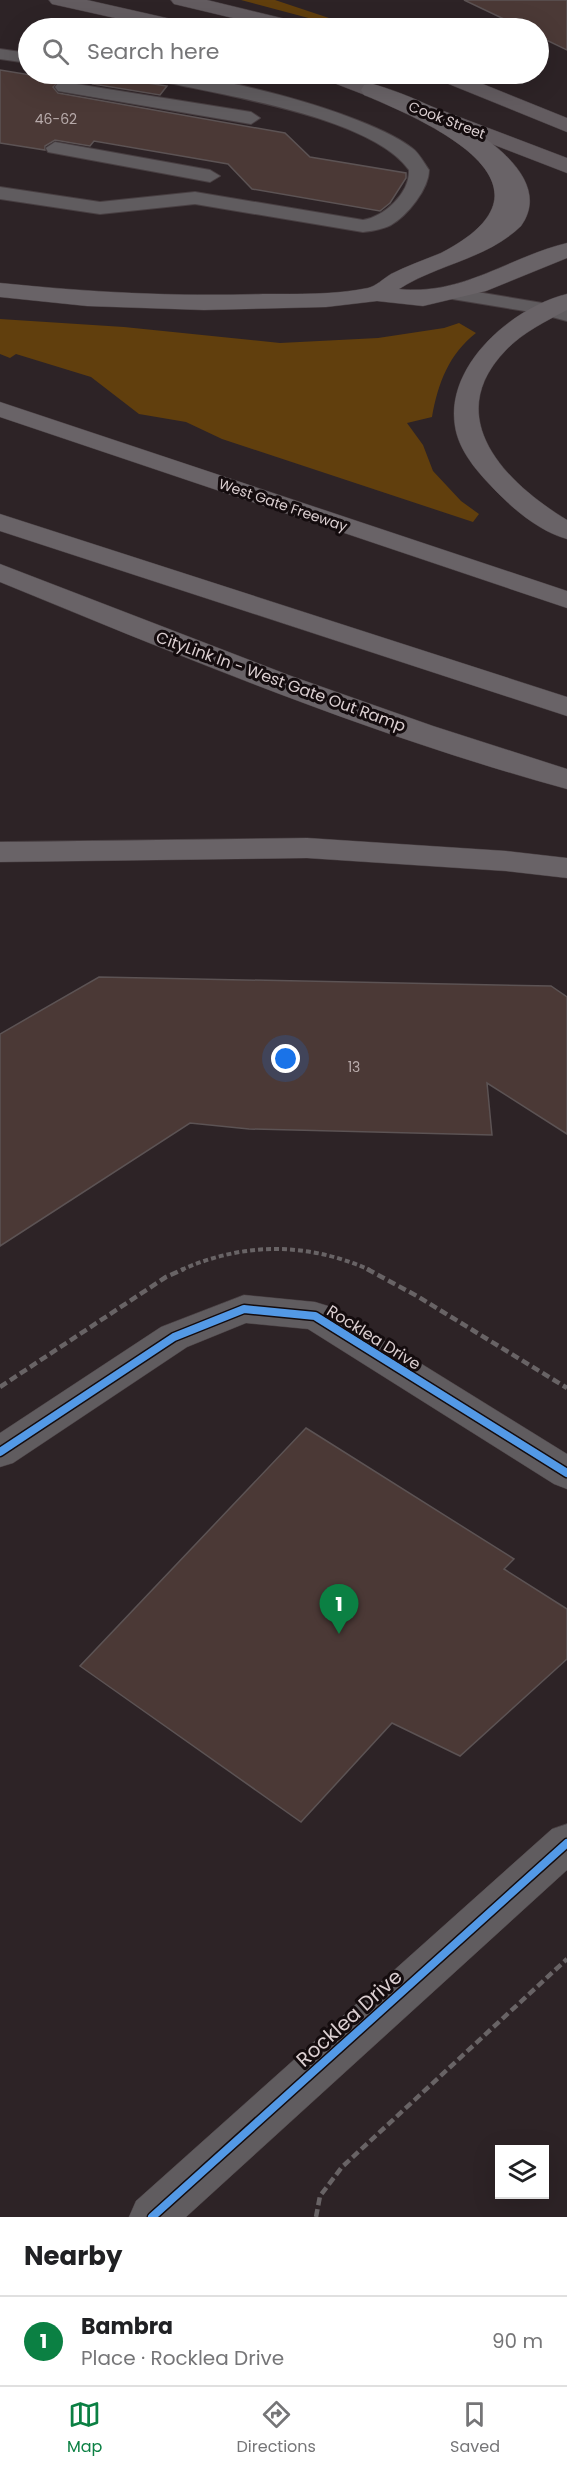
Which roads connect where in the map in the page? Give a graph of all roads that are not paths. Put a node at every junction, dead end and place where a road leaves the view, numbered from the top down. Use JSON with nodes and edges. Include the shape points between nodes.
{"nodes":[{"id":1,"x":59,"y":0,"type":"edge"},
{"id":2,"x":182,"y":0,"type":"edge"},
{"id":3,"x":141,"y":18,"type":"edge"},
{"id":4,"x":257,"y":18,"type":"edge"},
{"id":5,"x":0,"y":54,"type":"edge"},
{"id":6,"x":18,"y":57,"type":"edge"},
{"id":7,"x":200,"y":84,"type":"edge"},
{"id":8,"x":356,"y":84,"type":"edge"},
{"id":9,"x":465,"y":84,"type":"edge"},
{"id":10,"x":64,"y":87,"type":"dead end"},
{"id":11,"x":372,"y":90,"type":"junction"},
{"id":12,"x":251,"y":118,"type":"dead end"},
{"id":13,"x":567,"y":126,"type":"edge"},
{"id":14,"x":55,"y":148,"type":"dead end"},
{"id":15,"x":567,"y":166,"type":"edge"},
{"id":16,"x":210,"y":176,"type":"dead end"},
{"id":17,"x":0,"y":193,"type":"edge"},
{"id":18,"x":567,"y":250,"type":"edge"},
{"id":19,"x":0,"y":290,"type":"edge"},
{"id":20,"x":447,"y":293,"type":"junction"},
{"id":21,"x":377,"y":294,"type":"junction"},
{"id":22,"x":562,"y":308,"type":"edge"},
{"id":23,"x":0,"y":410,"type":"edge"},
{"id":24,"x":0,"y":522,"type":"edge"},
{"id":25,"x":567,"y":531,"type":"edge"},
{"id":26,"x":0,"y":572,"type":"edge"},
{"id":27,"x":567,"y":600,"type":"edge"},
{"id":28,"x":567,"y":706,"type":"edge"},
{"id":29,"x":567,"y":779,"type":"edge"},
{"id":30,"x":0,"y":852,"type":"edge"},
{"id":31,"x":567,"y":868,"type":"edge"},
{"id":32,"x":0,"y":1452,"type":"edge"},
{"id":33,"x":567,"y":1473,"type":"edge"},
{"id":34,"x":567,"y":1843,"type":"edge"},
{"id":35,"x":152,"y":2217,"type":"edge"}],
"edges":[{"from":1,"to":3,"type":"main road"},
{"from":2,"to":4,"type":"main road"},
{"from":5,"to":6,"type":"lane"},
{"from":7,"to":17,"type":"lane","via":[[334,117],[406,153],[419,169],[420,177],[396,214],[377,225],[363,226],[195,198],[100,208]]},
{"from":8,"to":11,"type":"main road","name":"Cook Street"},
{"from":9,"to":13,"type":"main road"},
{"from":10,"to":12,"type":"lane"},
{"from":11,"to":15,"type":"main road","name":"Cook Street"},
{"from":11,"to":21,"type":"highway","via":[[486,144],[515,165],[527,188],[526,202],[503,229]]},
{"from":14,"to":16,"type":"lane"},
{"from":18,"to":20,"type":"highway","via":[[512,274]]},
{"from":19,"to":21,"type":"highway","via":[[87,299],[204,303],[326,300]]},
{"from":20,"to":21,"type":"highway","via":[[423,299]]},
{"from":20,"to":22,"type":"lane"},
{"from":22,"to":25,"type":"highway","via":[[516,331],[486,357],[470,387],[466,419],[479,458],[491,475],[526,506]]},
{"from":23,"to":27,"type":"highway","name":"West Gate Freeway"},
{"from":24,"to":28,"type":"highway"},
{"from":26,"to":29,"type":"highway","name":"CityLink In - West Gate Out Ramp","via":[[261,676]]},
{"from":30,"to":31,"type":"highway","via":[[307,848]]},
{"from":32,"to":33,"type":"street","name":"Rocklea Drive","via":[[174,1337],[244,1309],[315,1316]]},
{"from":34,"to":35,"type":"street","name":"Rocklea Drive"}]}
